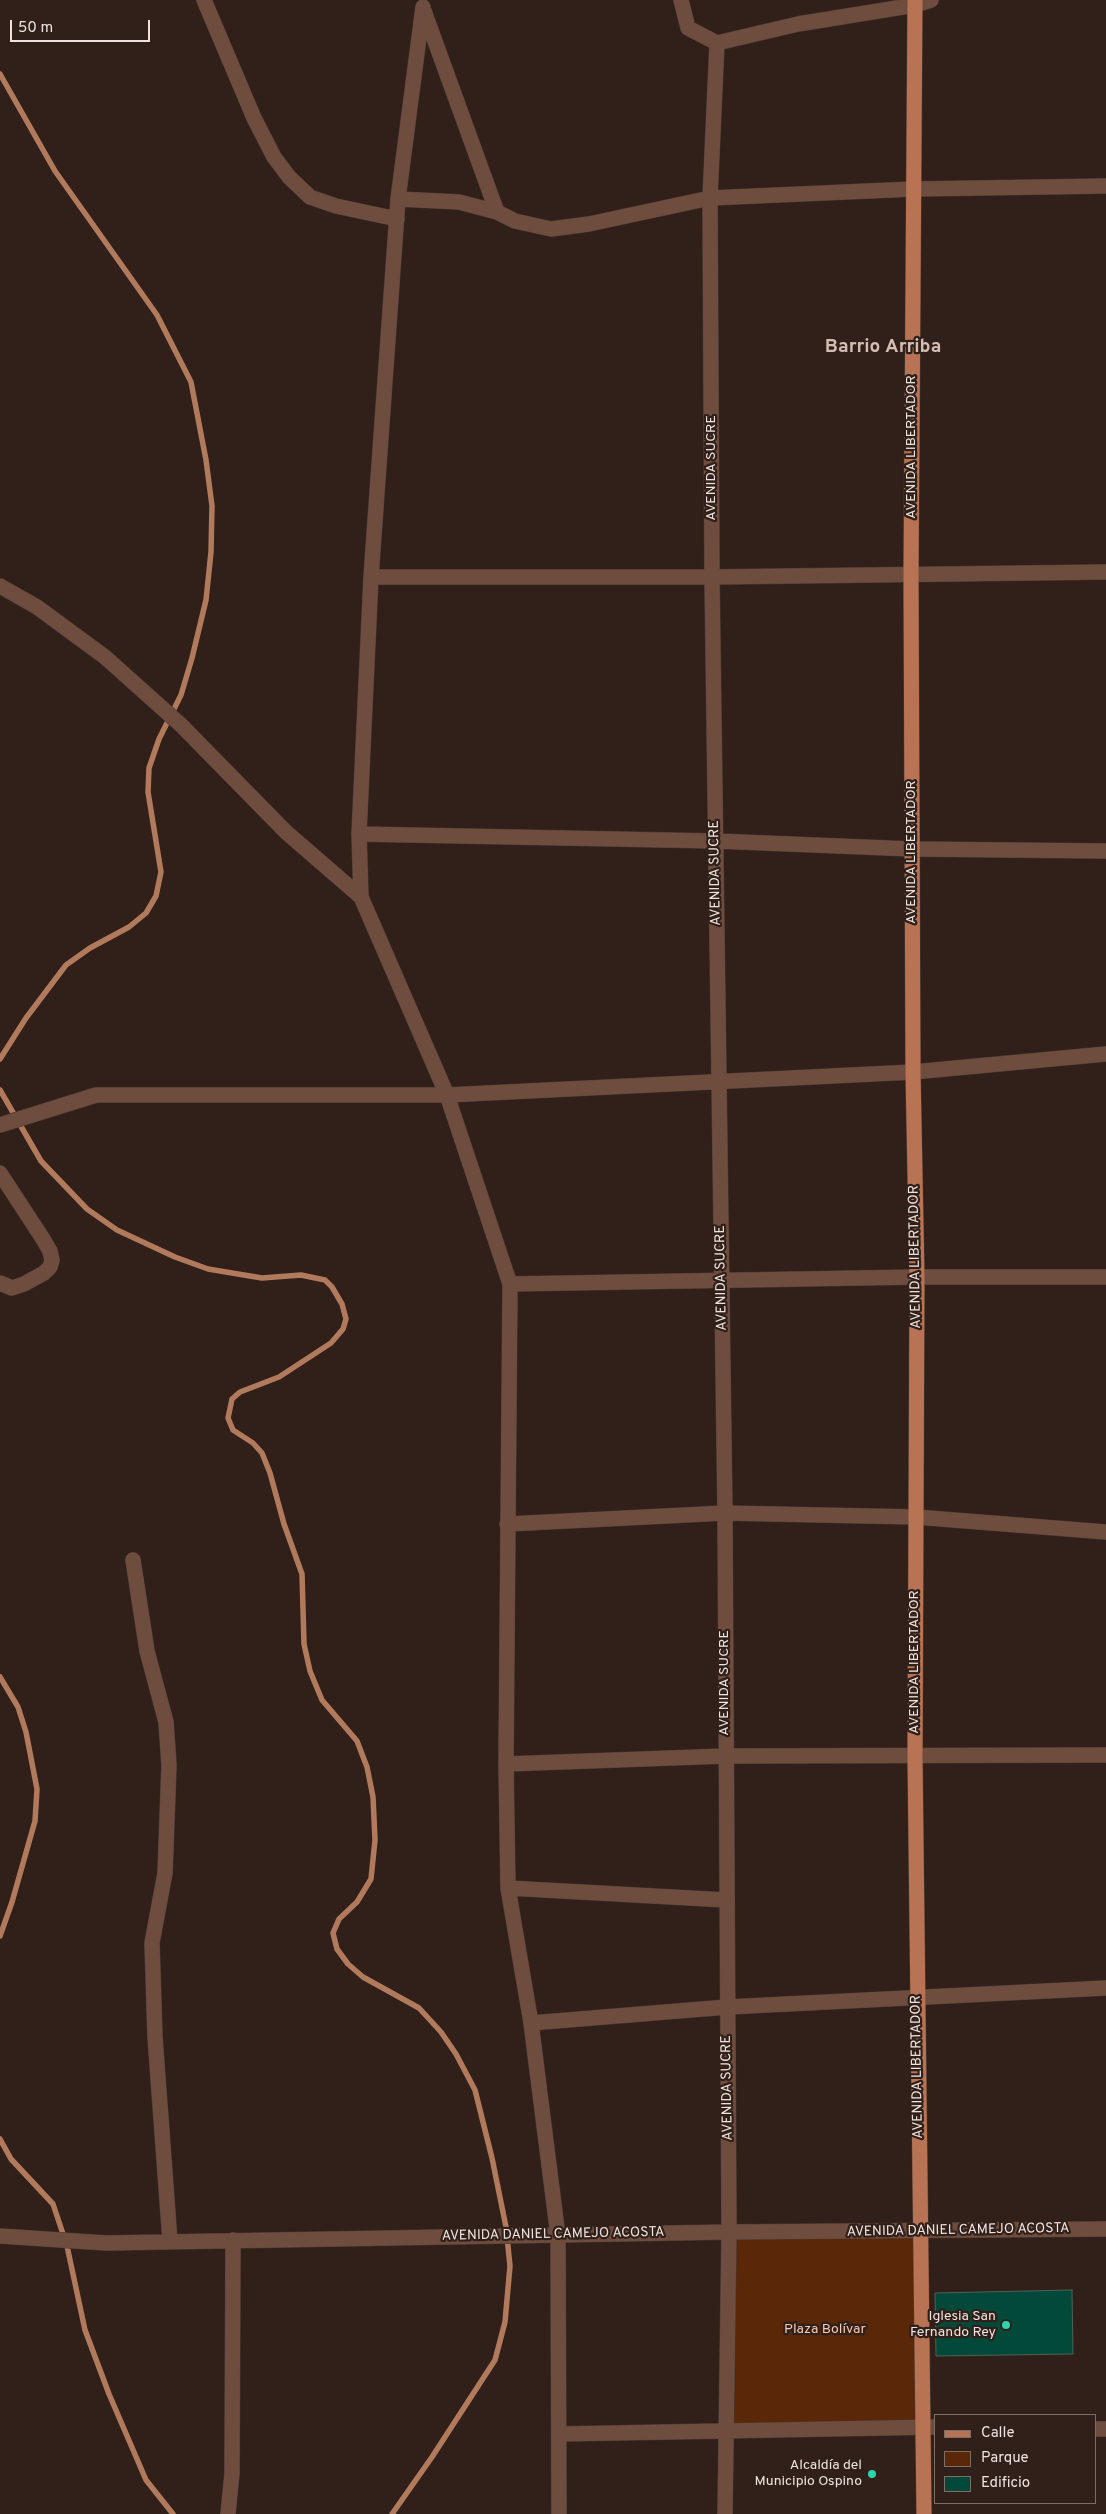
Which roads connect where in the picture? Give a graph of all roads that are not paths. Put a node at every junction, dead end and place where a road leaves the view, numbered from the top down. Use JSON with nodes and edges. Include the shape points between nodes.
{"nodes":[{"id":1,"x":204,"y":0,"type":"edge"},
{"id":2,"x":681,"y":0,"type":"edge"},
{"id":3,"x":931,"y":0,"type":"edge"},
{"id":4,"x":915,"y":3,"type":"edge"},
{"id":5,"x":422,"y":4,"type":"edge"},
{"id":6,"x":717,"y":42,"type":"junction"},
{"id":7,"x":1106,"y":186,"type":"edge"},
{"id":8,"x":914,"y":189,"type":"junction"},
{"id":9,"x":710,"y":198,"type":"junction"},
{"id":10,"x":398,"y":199,"type":"junction"},
{"id":11,"x":497,"y":212,"type":"junction"},
{"id":12,"x":397,"y":218,"type":"junction"},
{"id":13,"x":1106,"y":572,"type":"edge"},
{"id":14,"x":911,"y":574,"type":"junction"},
{"id":15,"x":371,"y":577,"type":"junction"},
{"id":16,"x":712,"y":577,"type":"junction"},
{"id":17,"x":0,"y":586,"type":"edge"},
{"id":18,"x":359,"y":834,"type":"junction"},
{"id":19,"x":716,"y":841,"type":"junction"},
{"id":20,"x":912,"y":849,"type":"junction"},
{"id":21,"x":1106,"y":851,"type":"edge"},
{"id":22,"x":362,"y":897,"type":"junction"},
{"id":23,"x":1106,"y":1054,"type":"edge"},
{"id":24,"x":913,"y":1072,"type":"junction"},
{"id":25,"x":718,"y":1082,"type":"junction"},
{"id":26,"x":447,"y":1095,"type":"junction"},
{"id":27,"x":4,"y":1124,"type":"edge"},
{"id":28,"x":0,"y":1173,"type":"edge"},
{"id":29,"x":917,"y":1277,"type":"junction"},
{"id":30,"x":1106,"y":1277,"type":"edge"},
{"id":31,"x":0,"y":1282,"type":"edge"},
{"id":32,"x":722,"y":1282,"type":"junction"},
{"id":33,"x":510,"y":1284,"type":"junction"},
{"id":34,"x":725,"y":1513,"type":"junction"},
{"id":35,"x":916,"y":1517,"type":"junction"},
{"id":36,"x":507,"y":1524,"type":"junction"},
{"id":37,"x":1106,"y":1532,"type":"edge"},
{"id":38,"x":132,"y":1560,"type":"dead end"},
{"id":39,"x":1106,"y":1755,"type":"edge"},
{"id":40,"x":726,"y":1756,"type":"junction"},
{"id":41,"x":915,"y":1756,"type":"junction"},
{"id":42,"x":506,"y":1764,"type":"junction"},
{"id":43,"x":508,"y":1888,"type":"junction"},
{"id":44,"x":726,"y":1900,"type":"junction"},
{"id":45,"x":1106,"y":1988,"type":"edge"},
{"id":46,"x":917,"y":1998,"type":"junction"},
{"id":47,"x":727,"y":2007,"type":"junction"},
{"id":48,"x":531,"y":2023,"type":"junction"},
{"id":49,"x":1106,"y":2229,"type":"edge"},
{"id":50,"x":729,"y":2232,"type":"junction"},
{"id":51,"x":922,"y":2232,"type":"junction"},
{"id":52,"x":0,"y":2236,"type":"edge"},
{"id":53,"x":558,"y":2236,"type":"junction"},
{"id":54,"x":233,"y":2240,"type":"junction"},
{"id":55,"x":170,"y":2241,"type":"junction"},
{"id":56,"x":929,"y":2427,"type":"edge"},
{"id":57,"x":727,"y":2431,"type":"junction"},
{"id":58,"x":560,"y":2434,"type":"junction"},
{"id":59,"x":228,"y":2514,"type":"edge"},
{"id":60,"x":559,"y":2514,"type":"edge"},
{"id":61,"x":725,"y":2514,"type":"edge"},
{"id":62,"x":924,"y":2514,"type":"edge"}],
"edges":[{"from":1,"to":12,"type":"street","via":[[254,118],[274,157],[289,177],[310,197],[336,206]]},
{"from":2,"to":6,"type":"street","via":[[688,28]]},
{"from":3,"to":4,"type":"street"},
{"from":4,"to":6,"type":"street"},
{"from":4,"to":8,"type":"main road","name":"AVENIDA LIBERTADOR"},
{"from":5,"to":10,"type":"street"},
{"from":5,"to":11,"type":"street"},
{"from":6,"to":9,"type":"street","name":"AVENIDA SUCRE"},
{"from":7,"to":8,"type":"street"},
{"from":8,"to":9,"type":"street"},
{"from":8,"to":14,"type":"main road","name":"AVENIDA LIBERTADOR"},
{"from":9,"to":11,"type":"street","via":[[590,224],[551,229],[515,222]]},
{"from":9,"to":16,"type":"street","name":"AVENIDA SUCRE"},
{"from":10,"to":11,"type":"street","via":[[459,202]]},
{"from":10,"to":12,"type":"street"},
{"from":12,"to":15,"type":"street"},
{"from":13,"to":14,"type":"street"},
{"from":14,"to":16,"type":"street"},
{"from":14,"to":20,"type":"main road","name":"AVENIDA LIBERTADOR"},
{"from":15,"to":16,"type":"street"},
{"from":15,"to":18,"type":"street"},
{"from":16,"to":19,"type":"street","name":"AVENIDA SUCRE"},
{"from":17,"to":22,"type":"street","via":[[37,606],[105,657],[181,725],[286,832]]},
{"from":18,"to":19,"type":"street"},
{"from":18,"to":22,"type":"street"},
{"from":19,"to":20,"type":"street"},
{"from":19,"to":25,"type":"street","name":"AVENIDA SUCRE"},
{"from":20,"to":21,"type":"street"},
{"from":20,"to":24,"type":"main road","name":"AVENIDA LIBERTADOR"},
{"from":22,"to":26,"type":"street"},
{"from":23,"to":24,"type":"street"},
{"from":24,"to":25,"type":"street"},
{"from":24,"to":29,"type":"main road","name":"AVENIDA LIBERTADOR"},
{"from":25,"to":26,"type":"street"},
{"from":25,"to":32,"type":"street","name":"AVENIDA SUCRE"},
{"from":26,"to":27,"type":"street","via":[[96,1095]]},
{"from":26,"to":33,"type":"street"},
{"from":28,"to":31,"type":"street","via":[[43,1239],[52,1260],[44,1274],[24,1284],[12,1288]]},
{"from":29,"to":30,"type":"street"},
{"from":29,"to":32,"type":"street"},
{"from":29,"to":35,"type":"main road","name":"AVENIDA LIBERTADOR"},
{"from":32,"to":33,"type":"street"},
{"from":32,"to":34,"type":"street","name":"AVENIDA SUCRE"},
{"from":33,"to":36,"type":"street"},
{"from":34,"to":35,"type":"street"},
{"from":34,"to":36,"type":"street"},
{"from":34,"to":40,"type":"street","name":"AVENIDA SUCRE"},
{"from":35,"to":37,"type":"street"},
{"from":35,"to":41,"type":"main road","name":"AVENIDA LIBERTADOR"},
{"from":36,"to":42,"type":"street"},
{"from":38,"to":55,"type":"street","via":[[147,1651],[166,1722],[169,1765],[165,1873],[152,1942],[155,2037]]},
{"from":39,"to":41,"type":"street"},
{"from":40,"to":41,"type":"street"},
{"from":40,"to":42,"type":"street"},
{"from":40,"to":44,"type":"street","name":"AVENIDA SUCRE"},
{"from":41,"to":46,"type":"main road","name":"AVENIDA LIBERTADOR"},
{"from":42,"to":43,"type":"street"},
{"from":43,"to":44,"type":"street"},
{"from":43,"to":48,"type":"street"},
{"from":44,"to":47,"type":"street","name":"AVENIDA SUCRE"},
{"from":45,"to":46,"type":"street"},
{"from":46,"to":47,"type":"street"},
{"from":46,"to":51,"type":"main road","name":"AVENIDA LIBERTADOR"},
{"from":47,"to":48,"type":"street"},
{"from":47,"to":50,"type":"street","name":"AVENIDA SUCRE"},
{"from":48,"to":53,"type":"street"},
{"from":49,"to":51,"type":"street","name":"AVENIDA DANIEL CAMEJO ACOSTA"},
{"from":50,"to":51,"type":"street","name":"AVENIDA DANIEL CAMEJO ACOSTA"},
{"from":50,"to":53,"type":"street","name":"AVENIDA DANIEL CAMEJO ACOSTA"},
{"from":50,"to":57,"type":"street","name":"AVENIDA SUCRE"},
{"from":51,"to":56,"type":"main road","name":"AVENIDA LIBERTADOR"},
{"from":52,"to":55,"type":"street","name":"AVENIDA DANIEL CAMEJO ACOSTA","via":[[106,2243]]},
{"from":53,"to":54,"type":"street","name":"AVENIDA DANIEL CAMEJO ACOSTA"},
{"from":53,"to":58,"type":"street"},
{"from":54,"to":55,"type":"street","name":"AVENIDA DANIEL CAMEJO ACOSTA"},
{"from":54,"to":59,"type":"street","via":[[232,2472]]},
{"from":56,"to":57,"type":"street"},
{"from":56,"to":62,"type":"main road","name":"AVENIDA LIBERTADOR"},
{"from":57,"to":58,"type":"street"},
{"from":57,"to":61,"type":"street","name":"AVENIDA SUCRE"},
{"from":58,"to":60,"type":"street"}]}
